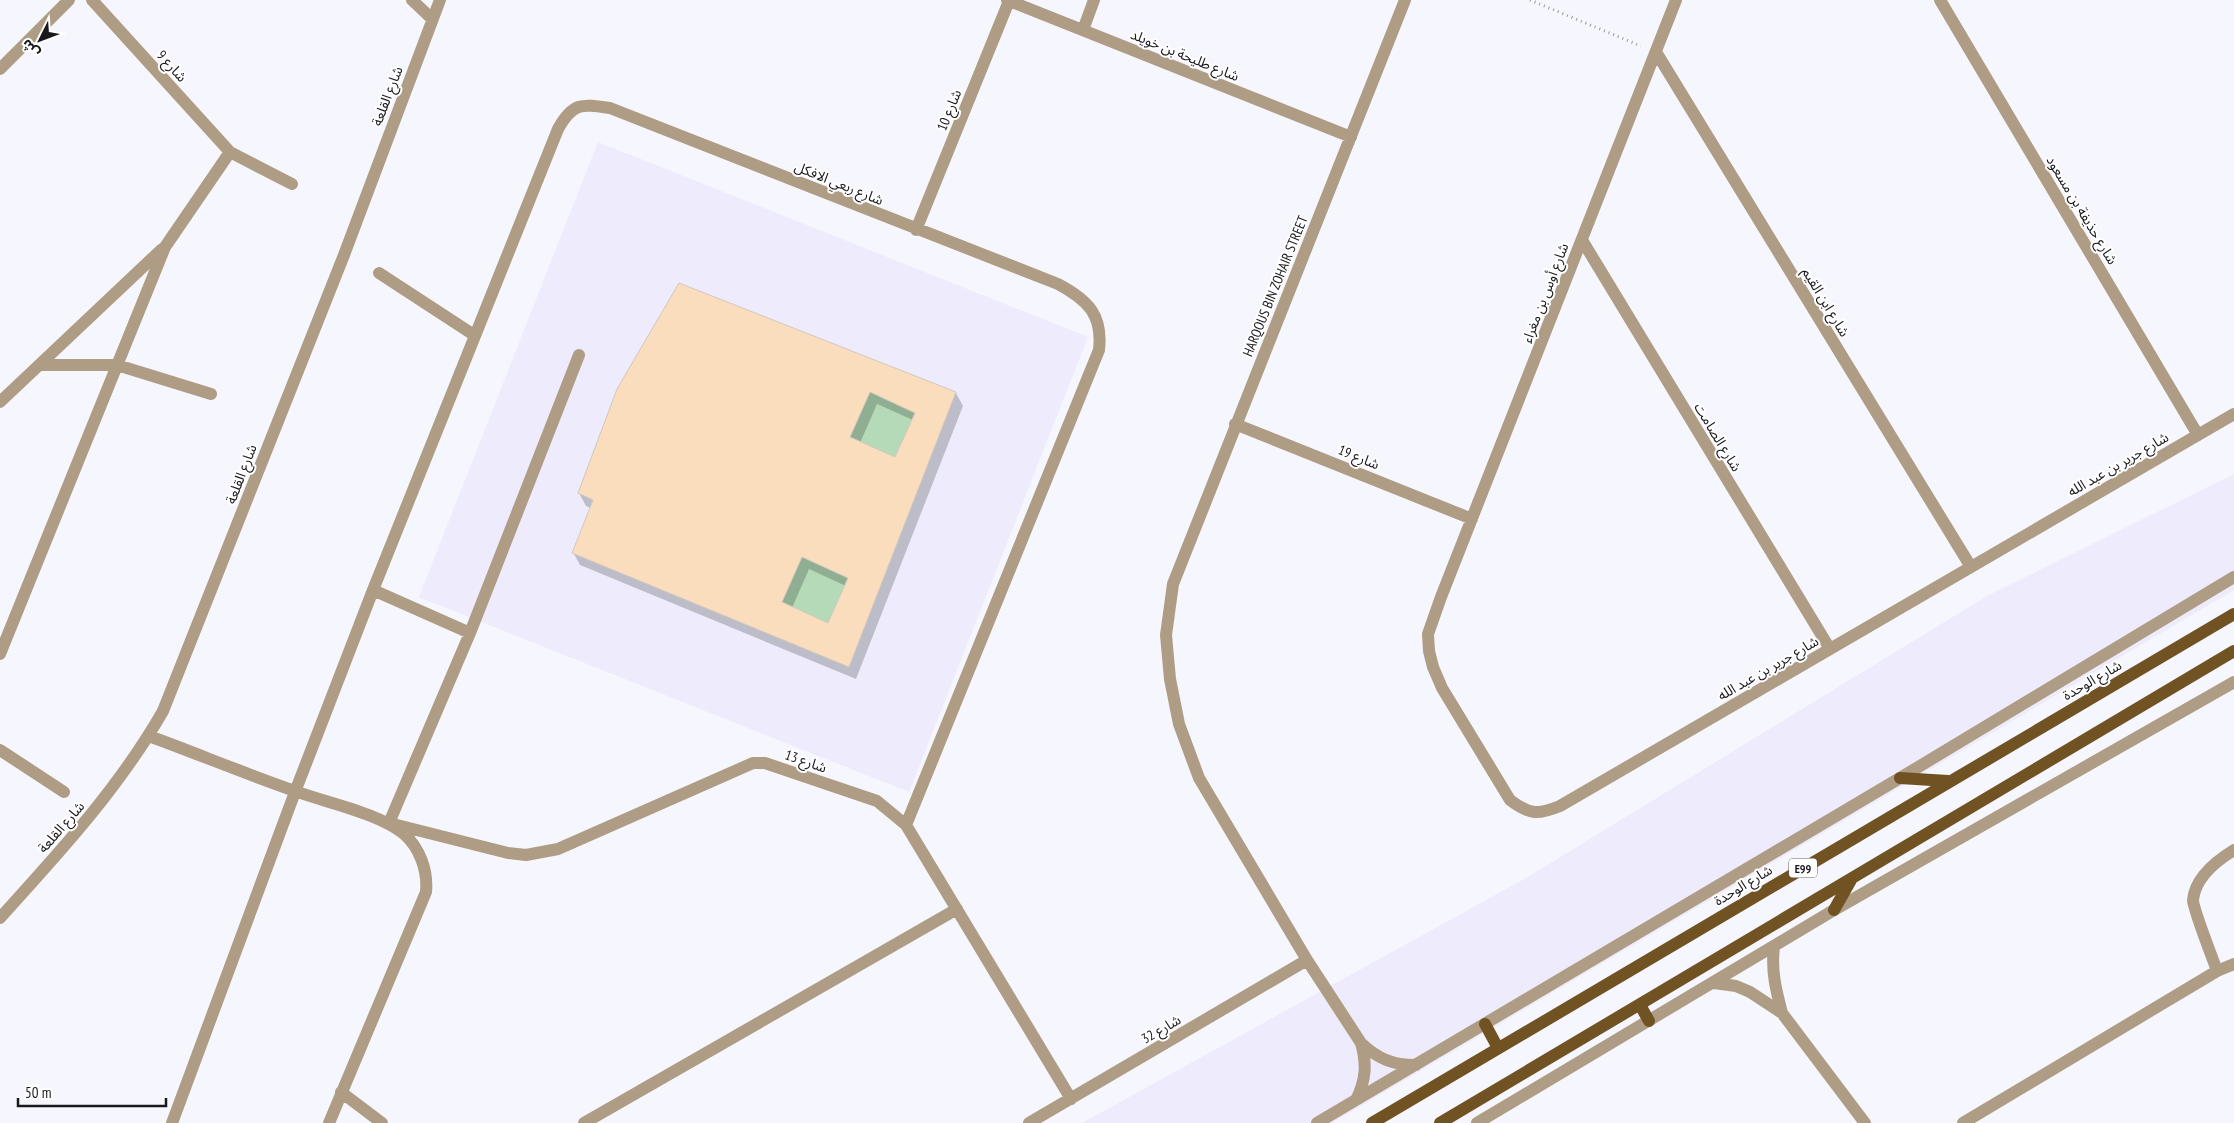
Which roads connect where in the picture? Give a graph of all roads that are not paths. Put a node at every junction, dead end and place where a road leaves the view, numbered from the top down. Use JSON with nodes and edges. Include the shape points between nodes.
{"nodes":[{"id":1,"x":70,"y":0,"type":"edge"},
{"id":2,"x":92,"y":0,"type":"edge"},
{"id":3,"x":412,"y":0,"type":"edge"},
{"id":4,"x":440,"y":0,"type":"edge"},
{"id":5,"x":1008,"y":0,"type":"edge"},
{"id":6,"x":1094,"y":0,"type":"edge"},
{"id":7,"x":1404,"y":0,"type":"edge"},
{"id":8,"x":1676,"y":0,"type":"edge"},
{"id":9,"x":1940,"y":0,"type":"edge"},
{"id":10,"x":432,"y":19,"type":"junction"},
{"id":11,"x":1083,"y":30,"type":"junction"},
{"id":12,"x":1656,"y":52,"type":"junction"},
{"id":13,"x":0,"y":69,"type":"edge"},
{"id":14,"x":1351,"y":137,"type":"junction"},
{"id":15,"x":230,"y":152,"type":"junction"},
{"id":16,"x":292,"y":184,"type":"dead end"},
{"id":17,"x":916,"y":230,"type":"junction"},
{"id":18,"x":1582,"y":240,"type":"junction"},
{"id":19,"x":165,"y":247,"type":"junction"},
{"id":20,"x":378,"y":273,"type":"dead end"},
{"id":21,"x":474,"y":336,"type":"junction"},
{"id":22,"x":579,"y":355,"type":"dead end"},
{"id":23,"x":40,"y":365,"type":"junction"},
{"id":24,"x":117,"y":365,"type":"junction"},
{"id":25,"x":211,"y":394,"type":"dead end"},
{"id":26,"x":0,"y":402,"type":"edge"},
{"id":27,"x":2234,"y":414,"type":"edge"},
{"id":28,"x":1235,"y":424,"type":"junction"},
{"id":29,"x":2198,"y":436,"type":"junction"},
{"id":30,"x":1472,"y":518,"type":"junction"},
{"id":31,"x":1971,"y":567,"type":"junction"},
{"id":32,"x":2234,"y":577,"type":"edge"},
{"id":33,"x":373,"y":590,"type":"junction"},
{"id":34,"x":1441,"y":597,"type":"joint"},
{"id":35,"x":2234,"y":614,"type":"edge"},
{"id":36,"x":470,"y":633,"type":"junction"},
{"id":37,"x":1830,"y":649,"type":"junction"},
{"id":38,"x":2234,"y":651,"type":"edge"},
{"id":39,"x":0,"y":654,"type":"edge"},
{"id":40,"x":2234,"y":682,"type":"edge"},
{"id":41,"x":149,"y":736,"type":"junction"},
{"id":42,"x":0,"y":750,"type":"edge"},
{"id":43,"x":1900,"y":778,"type":"junction"},
{"id":44,"x":1948,"y":781,"type":"junction"},
{"id":45,"x":64,"y":792,"type":"dead end"},
{"id":46,"x":295,"y":792,"type":"junction"},
{"id":47,"x":389,"y":823,"type":"junction"},
{"id":48,"x":906,"y":825,"type":"junction"},
{"id":49,"x":2234,"y":850,"type":"edge"},
{"id":50,"x":1852,"y":879,"type":"junction"},
{"id":51,"x":957,"y":909,"type":"junction"},
{"id":52,"x":1834,"y":910,"type":"junction"},
{"id":53,"x":0,"y":918,"type":"edge"},
{"id":54,"x":1774,"y":947,"type":"junction"},
{"id":55,"x":1307,"y":960,"type":"junction"},
{"id":56,"x":2234,"y":964,"type":"edge"},
{"id":57,"x":2217,"y":972,"type":"junction"},
{"id":58,"x":1714,"y":983,"type":"junction"},
{"id":59,"x":1640,"y":1005,"type":"junction"},
{"id":60,"x":1782,"y":1013,"type":"junction"},
{"id":61,"x":1649,"y":1021,"type":"junction"},
{"id":62,"x":1485,"y":1024,"type":"junction"},
{"id":63,"x":1361,"y":1043,"type":"junction"},
{"id":64,"x":1498,"y":1048,"type":"junction"},
{"id":65,"x":1416,"y":1065,"type":"junction"},
{"id":66,"x":341,"y":1092,"type":"junction"},
{"id":67,"x":1071,"y":1099,"type":"junction"},
{"id":68,"x":1356,"y":1100,"type":"junction"},
{"id":69,"x":172,"y":1123,"type":"edge"},
{"id":70,"x":329,"y":1123,"type":"edge"},
{"id":71,"x":382,"y":1123,"type":"edge"},
{"id":72,"x":584,"y":1123,"type":"edge"},
{"id":73,"x":1029,"y":1123,"type":"edge"},
{"id":74,"x":1317,"y":1123,"type":"edge"},
{"id":75,"x":1372,"y":1123,"type":"edge"},
{"id":76,"x":1440,"y":1123,"type":"edge"},
{"id":77,"x":1477,"y":1123,"type":"edge"},
{"id":78,"x":1865,"y":1123,"type":"edge"},
{"id":79,"x":1963,"y":1123,"type":"edge"}],
"edges":[{"from":1,"to":13,"type":"street"},
{"from":2,"to":15,"type":"street","name":"شارع 9"},
{"from":3,"to":10,"type":"street"},
{"from":4,"to":10,"type":"street","name":"شارع القلعة"},
{"from":5,"to":11,"type":"street","name":"شارع طليحة بن خويلد"},
{"from":5,"to":17,"type":"street","name":"شارع 10"},
{"from":6,"to":11,"type":"street"},
{"from":7,"to":14,"type":"street","name":"HARQOUS BIN ZOHAIR STREET"},
{"from":8,"to":12,"type":"street","name":"شارع أوس بن مغراء"},
{"from":9,"to":29,"type":"street","name":"شارع حذيفة بن مسعود"},
{"from":10,"to":41,"type":"street","name":"شارع القلعة","via":[[344,255],[226,554],[163,711]]},
{"from":11,"to":14,"type":"street","name":"شارع طليحة بن خويلد"},
{"from":12,"to":18,"type":"street","name":"شارع أوس بن مغراء"},
{"from":12,"to":31,"type":"street","name":"شارع ابن القيم"},
{"from":14,"to":28,"type":"street","name":"HARQOUS BIN ZOHAIR STREET"},
{"from":15,"to":16,"type":"street"},
{"from":15,"to":19,"type":"street"},
{"from":17,"to":21,"type":"street","name":"شارع ربعي الافكل","via":[[610,108],[582,105],[565,117],[558,129]]},
{"from":17,"to":48,"type":"street","name":"شارع ربعي الافكل","via":[[1058,284],[1080,298],[1094,315],[1101,334],[1099,350]]},
{"from":18,"to":30,"type":"street","name":"شارع أوس بن مغراء"},
{"from":18,"to":37,"type":"street","name":"شارع الصامت"},
{"from":19,"to":23,"type":"street"},
{"from":19,"to":24,"type":"street"},
{"from":20,"to":21,"type":"street"},
{"from":21,"to":33,"type":"street","name":"شارع ربعي الافكل"},
{"from":22,"to":36,"type":"street"},
{"from":23,"to":24,"type":"street"},
{"from":23,"to":26,"type":"street"},
{"from":24,"to":25,"type":"street"},
{"from":24,"to":39,"type":"street"},
{"from":27,"to":29,"type":"street","name":"شارع جرير بن عبد الله"},
{"from":28,"to":30,"type":"street","name":"شارع 19"},
{"from":28,"to":55,"type":"street","name":"HARQOUS BIN ZOHAIR STREET","via":[[1173,584],[1166,635],[1170,679],[1179,724],[1199,778]]},
{"from":29,"to":31,"type":"street","name":"شارع جرير بن عبد الله"},
{"from":30,"to":34,"type":"street","name":"شارع أوس بن مغراء"},
{"from":31,"to":37,"type":"street","name":"شارع جرير بن عبد الله"},
{"from":32,"to":43,"type":"street"},
{"from":33,"to":36,"type":"street"},
{"from":33,"to":46,"type":"street","name":"شارع ربعي الافكل"},
{"from":34,"to":37,"type":"street","name":"شارع جرير بن عبد الله","via":[[1428,634],[1429,651],[1442,688],[1510,800],[1534,813],[1560,806]]},
{"from":35,"to":44,"type":"main road","name":"شارع الوحدة","number":"E99"},
{"from":36,"to":47,"type":"street"},
{"from":38,"to":50,"type":"main road","number":"E99"},
{"from":40,"to":52,"type":"street"},
{"from":41,"to":46,"type":"street","name":"شارع 13"},
{"from":41,"to":53,"type":"street","name":"شارع القلعة","via":[[92,816]]},
{"from":42,"to":45,"type":"street"},
{"from":43,"to":44,"type":"main road"},
{"from":43,"to":62,"type":"street"},
{"from":44,"to":64,"type":"main road","name":"شارع الوحدة","number":"E99"},
{"from":46,"to":47,"type":"street","name":"شارع 13"},
{"from":46,"to":69,"type":"street","name":"شارع ربعي الافكل"},
{"from":47,"to":48,"type":"street","name":"شارع 13","via":[[508,853],[526,855],[558,850],[753,763],[765,763],[877,801]]},
{"from":47,"to":66,"type":"street","via":[[405,835],[420,857],[426,871],[426,892]]},
{"from":48,"to":51,"type":"street","name":"شارع 13"},
{"from":49,"to":57,"type":"street","via":[[2205,872],[2193,902]]},
{"from":50,"to":52,"type":"main road"},
{"from":50,"to":59,"type":"main road","number":"E99"},
{"from":51,"to":67,"type":"street","name":"شارع 13"},
{"from":51,"to":72,"type":"street"},
{"from":52,"to":54,"type":"street"},
{"from":54,"to":58,"type":"street"},
{"from":54,"to":60,"type":"street","via":[[1772,965]]},
{"from":55,"to":63,"type":"street","name":"HARQOUS BIN ZOHAIR STREET"},
{"from":55,"to":67,"type":"street","name":"شارع 32"},
{"from":56,"to":57,"type":"street"},
{"from":57,"to":79,"type":"street"},
{"from":58,"to":60,"type":"street","via":[[1750,992]]},
{"from":58,"to":61,"type":"street"},
{"from":59,"to":61,"type":"main road"},
{"from":59,"to":76,"type":"main road","number":"E99"},
{"from":60,"to":78,"type":"street"},
{"from":61,"to":77,"type":"street"},
{"from":62,"to":64,"type":"main road"},
{"from":62,"to":65,"type":"street"},
{"from":63,"to":65,"type":"street","via":[[1386,1061]]},
{"from":63,"to":68,"type":"street","via":[[1366,1072]]},
{"from":64,"to":75,"type":"main road","name":"شارع الوحدة","number":"E99"},
{"from":65,"to":68,"type":"street"},
{"from":66,"to":70,"type":"street"},
{"from":66,"to":71,"type":"street"},
{"from":67,"to":73,"type":"street","name":"شارع 32"},
{"from":68,"to":74,"type":"street"}]}
